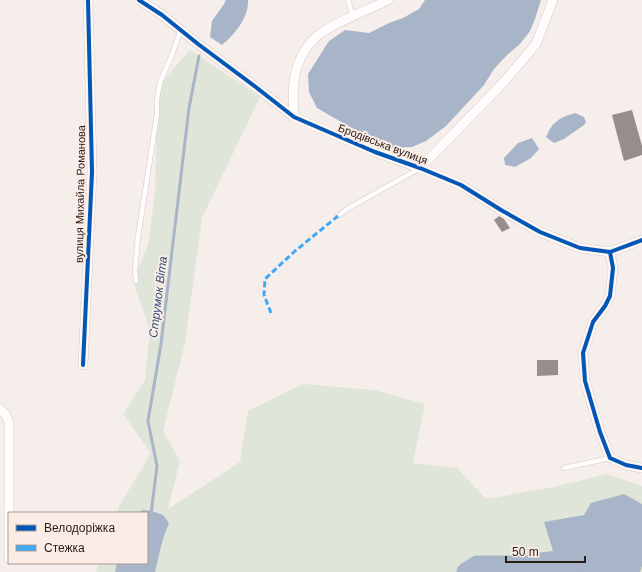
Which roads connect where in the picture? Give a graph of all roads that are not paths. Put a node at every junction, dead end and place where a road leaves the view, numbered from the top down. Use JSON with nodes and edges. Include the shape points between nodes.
{"nodes":[{"id":1,"x":88,"y":0,"type":"edge"},
{"id":2,"x":139,"y":0,"type":"edge"},
{"id":3,"x":348,"y":0,"type":"edge"},
{"id":4,"x":388,"y":0,"type":"edge"},
{"id":5,"x":553,"y":0,"type":"edge"},
{"id":6,"x":352,"y":16,"type":"junction"},
{"id":7,"x":181,"y":29,"type":"junction"},
{"id":8,"x":294,"y":117,"type":"junction"},
{"id":9,"x":420,"y":168,"type":"junction"},
{"id":10,"x":338,"y":216,"type":"dead end"},
{"id":11,"x":642,"y":240,"type":"edge"},
{"id":12,"x":610,"y":252,"type":"junction"},
{"id":13,"x":136,"y":281,"type":"dead end"},
{"id":14,"x":83,"y":365,"type":"dead end"},
{"id":15,"x":0,"y":409,"type":"edge"},
{"id":16,"x":610,"y":458,"type":"junction"},
{"id":17,"x":564,"y":468,"type":"dead end"},
{"id":18,"x":642,"y":468,"type":"edge"},
{"id":19,"x":9,"y":512,"type":"edge"}],
"edges":[{"from":1,"to":14,"type":"street","name":"вулиця Михайла Романова","via":[[92,172]]},
{"from":2,"to":7,"type":"street","name":"Бродівська вулиця"},
{"from":3,"to":6,"type":"lane"},
{"from":4,"to":6,"type":"street"},
{"from":5,"to":9,"type":"street","via":[[536,44],[502,84]]},
{"from":6,"to":8,"type":"street","via":[[320,34],[305,50],[295,72]]},
{"from":7,"to":8,"type":"street","name":"Бродівська вулиця"},
{"from":7,"to":13,"type":"lane","via":[[160,82],[138,237]]},
{"from":8,"to":9,"type":"street","name":"Бродівська вулиця","via":[[374,152]]},
{"from":9,"to":10,"type":"lane"},
{"from":9,"to":12,"type":"street","name":"Бродівська вулиця","via":[[461,185],[540,232],[580,248]]},
{"from":11,"to":12,"type":"street","name":"Бродівська вулиця"},
{"from":12,"to":16,"type":"street","via":[[613,268],[610,296],[593,322],[583,353],[585,381]]},
{"from":15,"to":19,"type":"street","via":[[10,423]]},
{"from":16,"to":17,"type":"lane"},
{"from":16,"to":18,"type":"street"}]}
